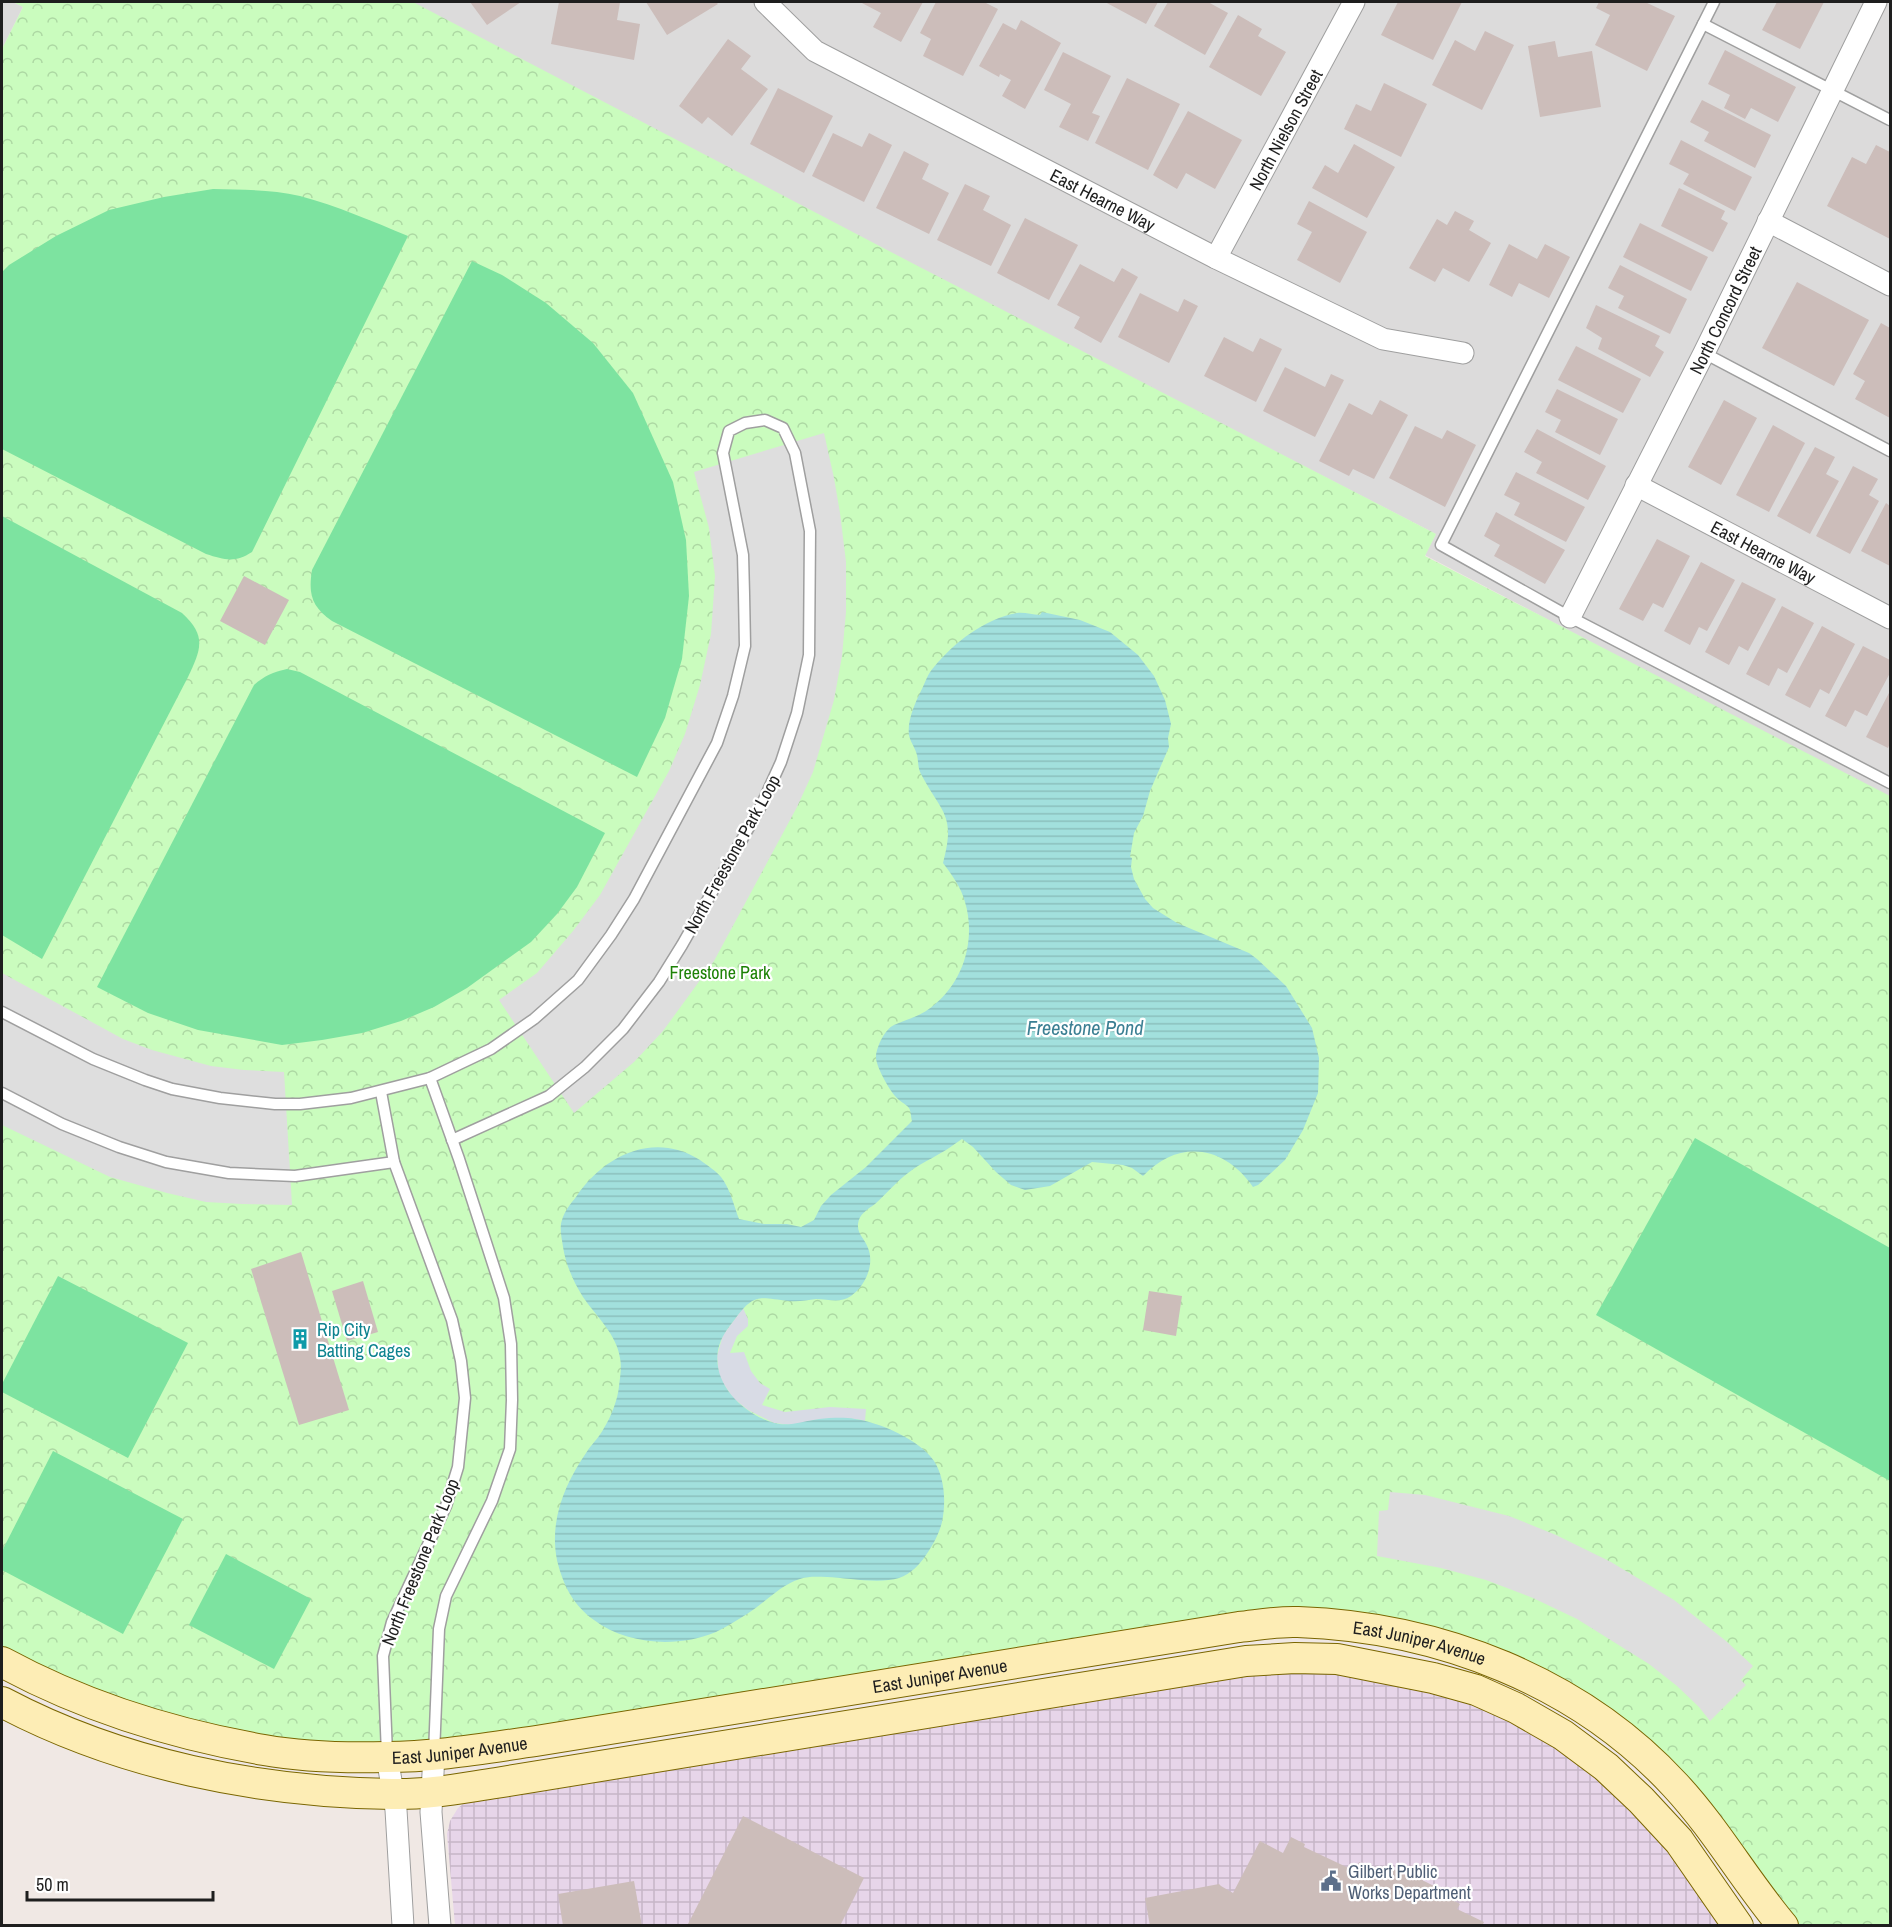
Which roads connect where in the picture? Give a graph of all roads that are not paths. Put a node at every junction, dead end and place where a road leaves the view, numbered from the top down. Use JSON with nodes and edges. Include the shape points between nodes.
{"nodes":[{"id":1,"x":765,"y":2,"type":"edge"},
{"id":2,"x":1714,"y":2,"type":"edge"},
{"id":3,"x":1876,"y":2,"type":"edge"},
{"id":4,"x":1343,"y":5,"type":"edge"},
{"id":5,"x":1703,"y":24,"type":"junction"},
{"id":6,"x":1833,"y":89,"type":"junction"},
{"id":7,"x":1890,"y":120,"type":"edge"},
{"id":8,"x":1768,"y":220,"type":"junction"},
{"id":9,"x":1216,"y":258,"type":"junction"},
{"id":10,"x":1890,"y":285,"type":"edge"},
{"id":11,"x":1463,"y":353,"type":"dead end"},
{"id":12,"x":1704,"y":353,"type":"junction"},
{"id":13,"x":1890,"y":451,"type":"edge"},
{"id":14,"x":1636,"y":485,"type":"junction"},
{"id":15,"x":1570,"y":617,"type":"junction"},
{"id":16,"x":1890,"y":618,"type":"edge"},
{"id":17,"x":1890,"y":783,"type":"edge"},
{"id":18,"x":2,"y":1012,"type":"edge"},
{"id":19,"x":430,"y":1078,"type":"junction"},
{"id":20,"x":381,"y":1092,"type":"junction"},
{"id":21,"x":2,"y":1093,"type":"edge"},
{"id":22,"x":452,"y":1140,"type":"junction"},
{"id":23,"x":394,"y":1162,"type":"junction"},
{"id":24,"x":2,"y":1662,"type":"edge"},
{"id":25,"x":2,"y":1702,"type":"edge"},
{"id":26,"x":434,"y":1754,"type":"junction"},
{"id":27,"x":387,"y":1757,"type":"junction"},
{"id":28,"x":432,"y":1792,"type":"junction"},
{"id":29,"x":392,"y":1794,"type":"junction"},
{"id":30,"x":403,"y":1926,"type":"edge"},
{"id":31,"x":440,"y":1926,"type":"edge"},
{"id":32,"x":1738,"y":1926,"type":"edge"},
{"id":33,"x":1783,"y":1926,"type":"edge"}],
"edges":[{"from":1,"to":9,"type":"street","name":"East Hearne Way","via":[[815,51]]},
{"from":2,"to":5,"type":"lane"},
{"from":3,"to":6,"type":"street","name":"North Concord Street"},
{"from":4,"to":9,"type":"street","name":"North Nielson Street"},
{"from":5,"to":6,"type":"lane"},
{"from":5,"to":15,"type":"lane","via":[[1441,545]]},
{"from":6,"to":7,"type":"lane"},
{"from":6,"to":8,"type":"street","name":"North Concord Street"},
{"from":8,"to":10,"type":"street"},
{"from":8,"to":12,"type":"street","name":"North Concord Street"},
{"from":9,"to":11,"type":"street","name":"East Hearne Way","via":[[1383,339]]},
{"from":12,"to":13,"type":"lane"},
{"from":12,"to":14,"type":"street","name":"North Concord Street"},
{"from":14,"to":15,"type":"street","name":"North Concord Street"},
{"from":14,"to":16,"type":"street","name":"East Hearne Way"},
{"from":15,"to":17,"type":"lane"},
{"from":18,"to":20,"type":"lane","name":"North Freestone Park Loop","via":[[118,1070],[196,1094],[247,1102],[300,1104]]},
{"from":19,"to":20,"type":"lane","name":"North Freestone Park Loop"},
{"from":19,"to":22,"type":"lane","name":"North Freestone Park Loop"},
{"from":19,"to":22,"type":"lane","name":"North Freestone Park Loop","via":[[491,1049],[534,1019],[578,980],[634,899],[717,743],[734,696],[745,646],[743,555],[723,453],[729,431],[765,420],[783,429],[795,453],[810,531],[809,655],[791,733],[761,806],[682,945],[623,1029],[549,1096]]},
{"from":20,"to":23,"type":"lane","name":"North Freestone Park Loop"},
{"from":21,"to":23,"type":"lane","via":[[62,1124],[166,1162],[229,1173],[295,1176]]},
{"from":22,"to":26,"type":"lane","name":"North Freestone Park Loop","via":[[504,1298],[511,1344],[512,1400],[510,1449],[492,1501],[446,1596],[439,1629]]},
{"from":23,"to":27,"type":"lane","name":"North Freestone Park Loop","via":[[452,1320],[462,1361],[465,1398],[458,1467],[446,1506],[392,1622],[383,1656]]},
{"from":24,"to":27,"type":"street","name":"East Juniper Avenue","via":[[86,1701],[182,1732],[265,1751]]},
{"from":25,"to":29,"type":"street","name":"East Juniper Avenue","via":[[73,1736],[188,1770],[316,1790]]},
{"from":26,"to":27,"type":"street","name":"East Juniper Avenue"},
{"from":26,"to":28,"type":"street"},
{"from":26,"to":33,"type":"street","name":"East Juniper Avenue","via":[[536,1741],[1228,1628],[1296,1622],[1347,1626],[1400,1634],[1505,1665],[1549,1687],[1598,1719],[1637,1748],[1674,1784],[1706,1820]]},
{"from":27,"to":29,"type":"street"},
{"from":28,"to":29,"type":"street","name":"East Juniper Avenue"},
{"from":28,"to":31,"type":"street"},
{"from":28,"to":32,"type":"street","name":"East Juniper Avenue","via":[[1246,1661],[1337,1659],[1476,1690],[1563,1735],[1606,1767],[1679,1841]]},
{"from":29,"to":30,"type":"street"}]}
